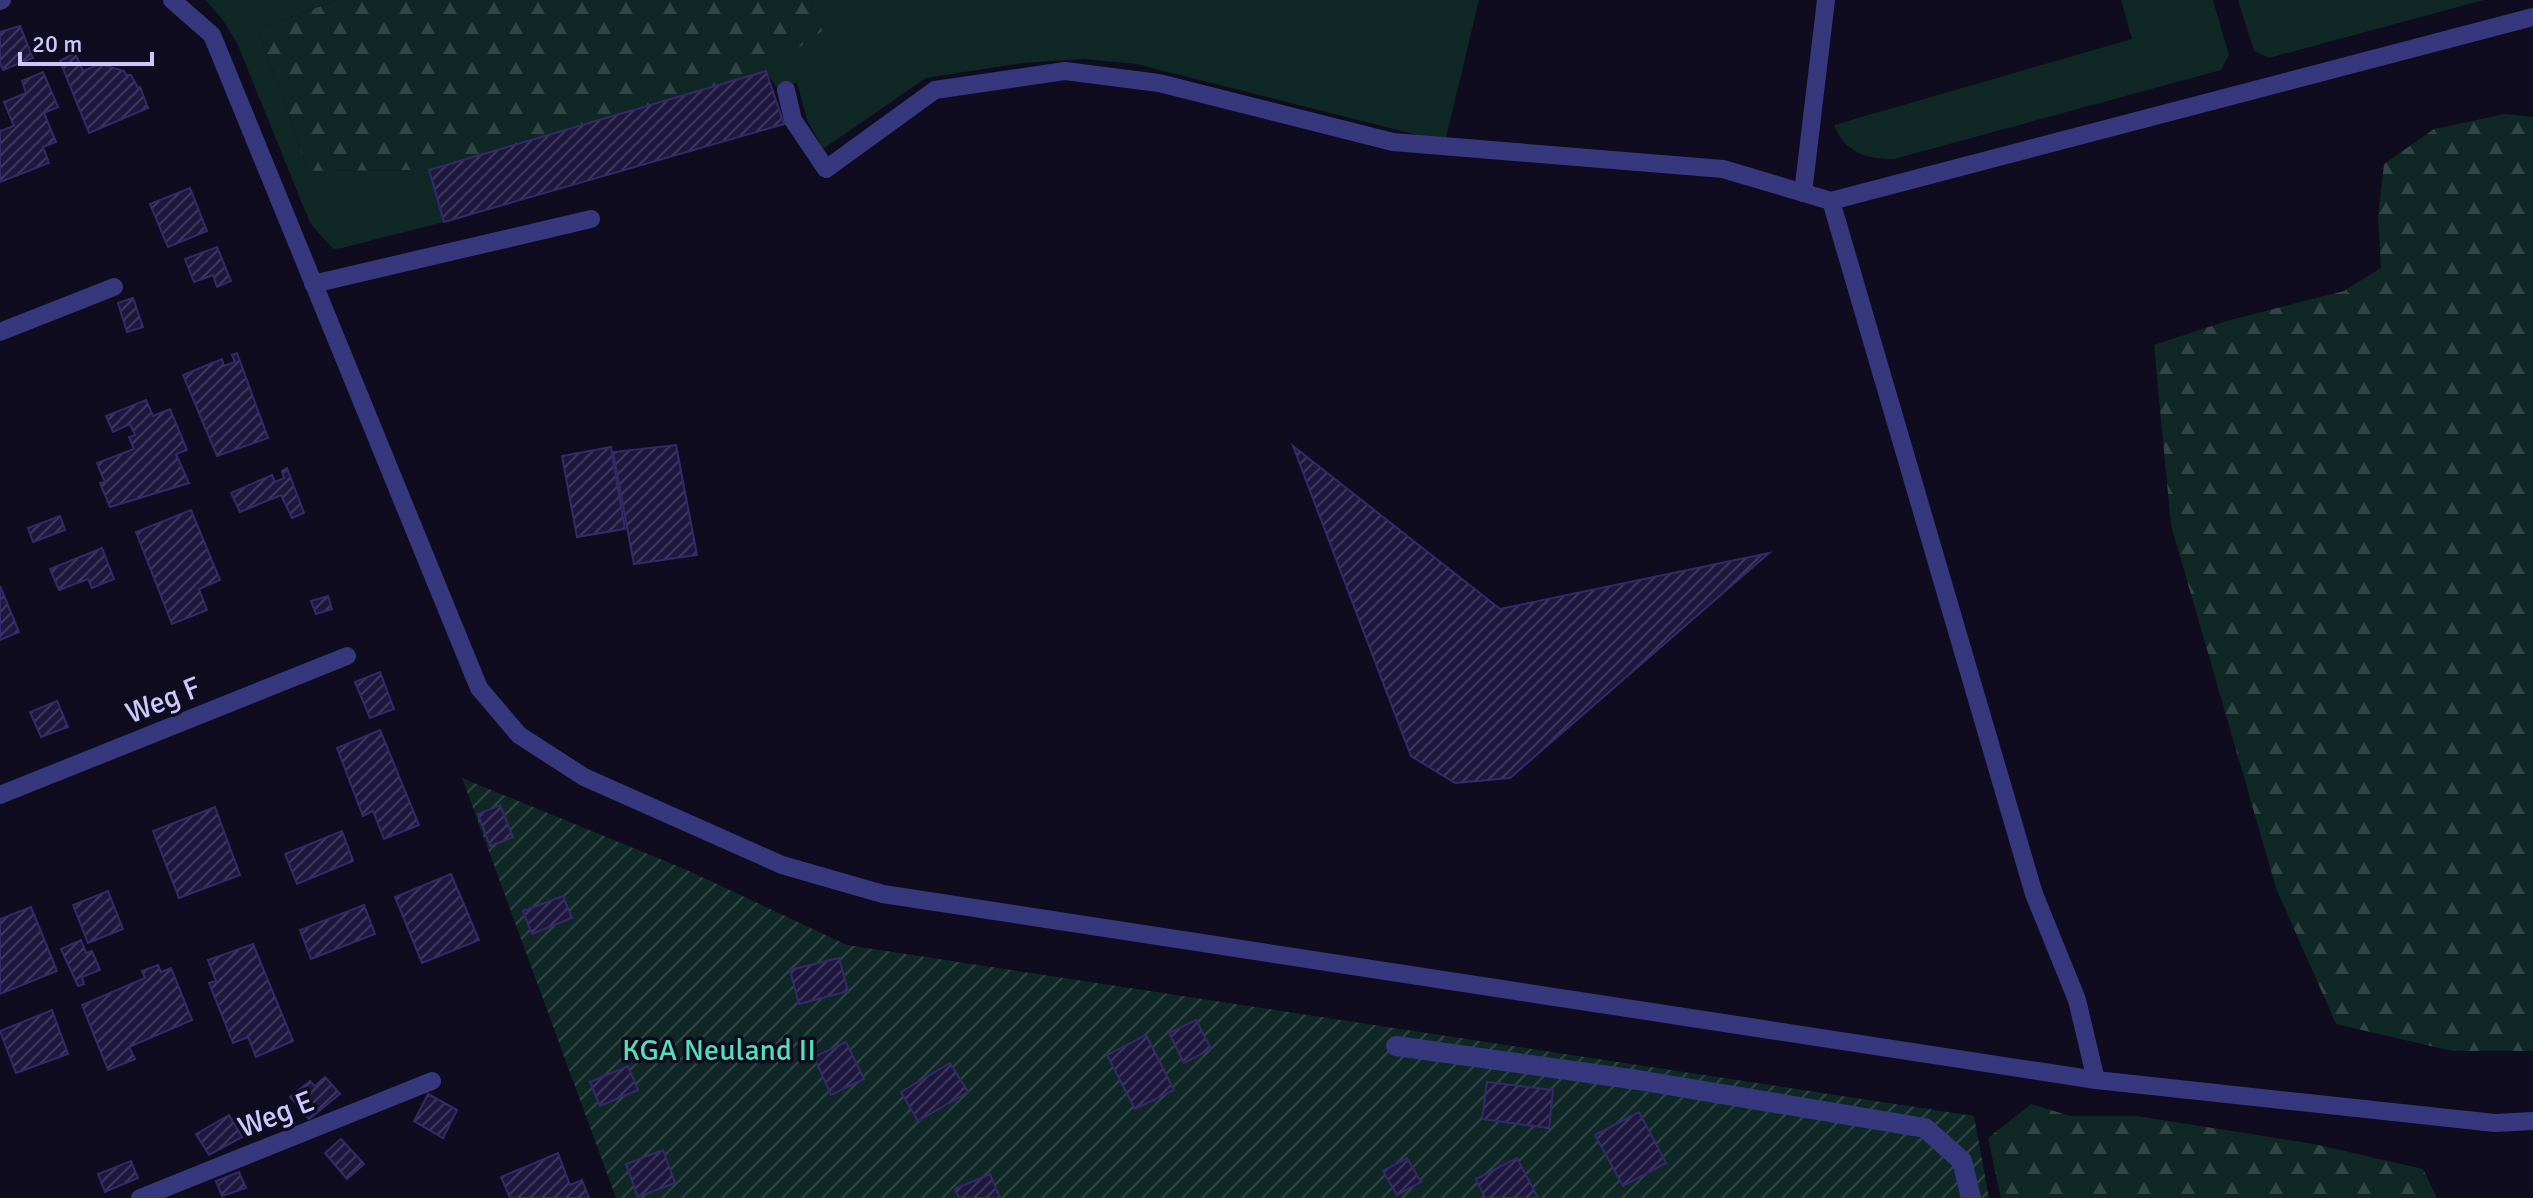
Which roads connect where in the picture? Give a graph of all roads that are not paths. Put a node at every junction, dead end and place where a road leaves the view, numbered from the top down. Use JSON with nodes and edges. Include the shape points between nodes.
{"nodes":[{"id":1,"x":172,"y":0,"type":"edge"},
{"id":2,"x":1826,"y":0,"type":"edge"},
{"id":3,"x":2533,"y":17,"type":"edge"},
{"id":4,"x":786,"y":90,"type":"dead end"},
{"id":5,"x":1803,"y":193,"type":"junction"},
{"id":6,"x":1831,"y":201,"type":"junction"},
{"id":7,"x":591,"y":219,"type":"dead end"},
{"id":8,"x":313,"y":284,"type":"junction"},
{"id":9,"x":114,"y":287,"type":"dead end"},
{"id":10,"x":0,"y":332,"type":"edge"},
{"id":11,"x":347,"y":656,"type":"dead end"},
{"id":12,"x":0,"y":795,"type":"edge"},
{"id":13,"x":1396,"y":1046,"type":"dead end"},
{"id":14,"x":2096,"y":1080,"type":"junction"},
{"id":15,"x":432,"y":1081,"type":"dead end"},
{"id":16,"x":2533,"y":1121,"type":"edge"},
{"id":17,"x":140,"y":1198,"type":"edge"},
{"id":18,"x":1971,"y":1198,"type":"edge"}],
"edges":[{"from":1,"to":8,"type":"lane","via":[[212,35]]},
{"from":2,"to":5,"type":"lane"},
{"from":3,"to":6,"type":"lane"},
{"from":4,"to":5,"type":"lane","via":[[793,120],[826,169],[935,90],[1065,71],[1159,83],[1393,142],[1723,169]]},
{"from":5,"to":6,"type":"lane"},
{"from":6,"to":14,"type":"lane","via":[[2034,894],[2077,1000]]},
{"from":7,"to":8,"type":"lane"},
{"from":8,"to":14,"type":"lane","via":[[479,688],[519,735],[584,777],[782,865],[883,894]]},
{"from":9,"to":10,"type":"lane"},
{"from":11,"to":12,"type":"lane","name":"Weg F"},
{"from":13,"to":18,"type":"street","via":[[1925,1128],[1962,1161]]},
{"from":14,"to":16,"type":"lane","via":[[2495,1123]]},
{"from":15,"to":17,"type":"lane","name":"Weg E"}]}
